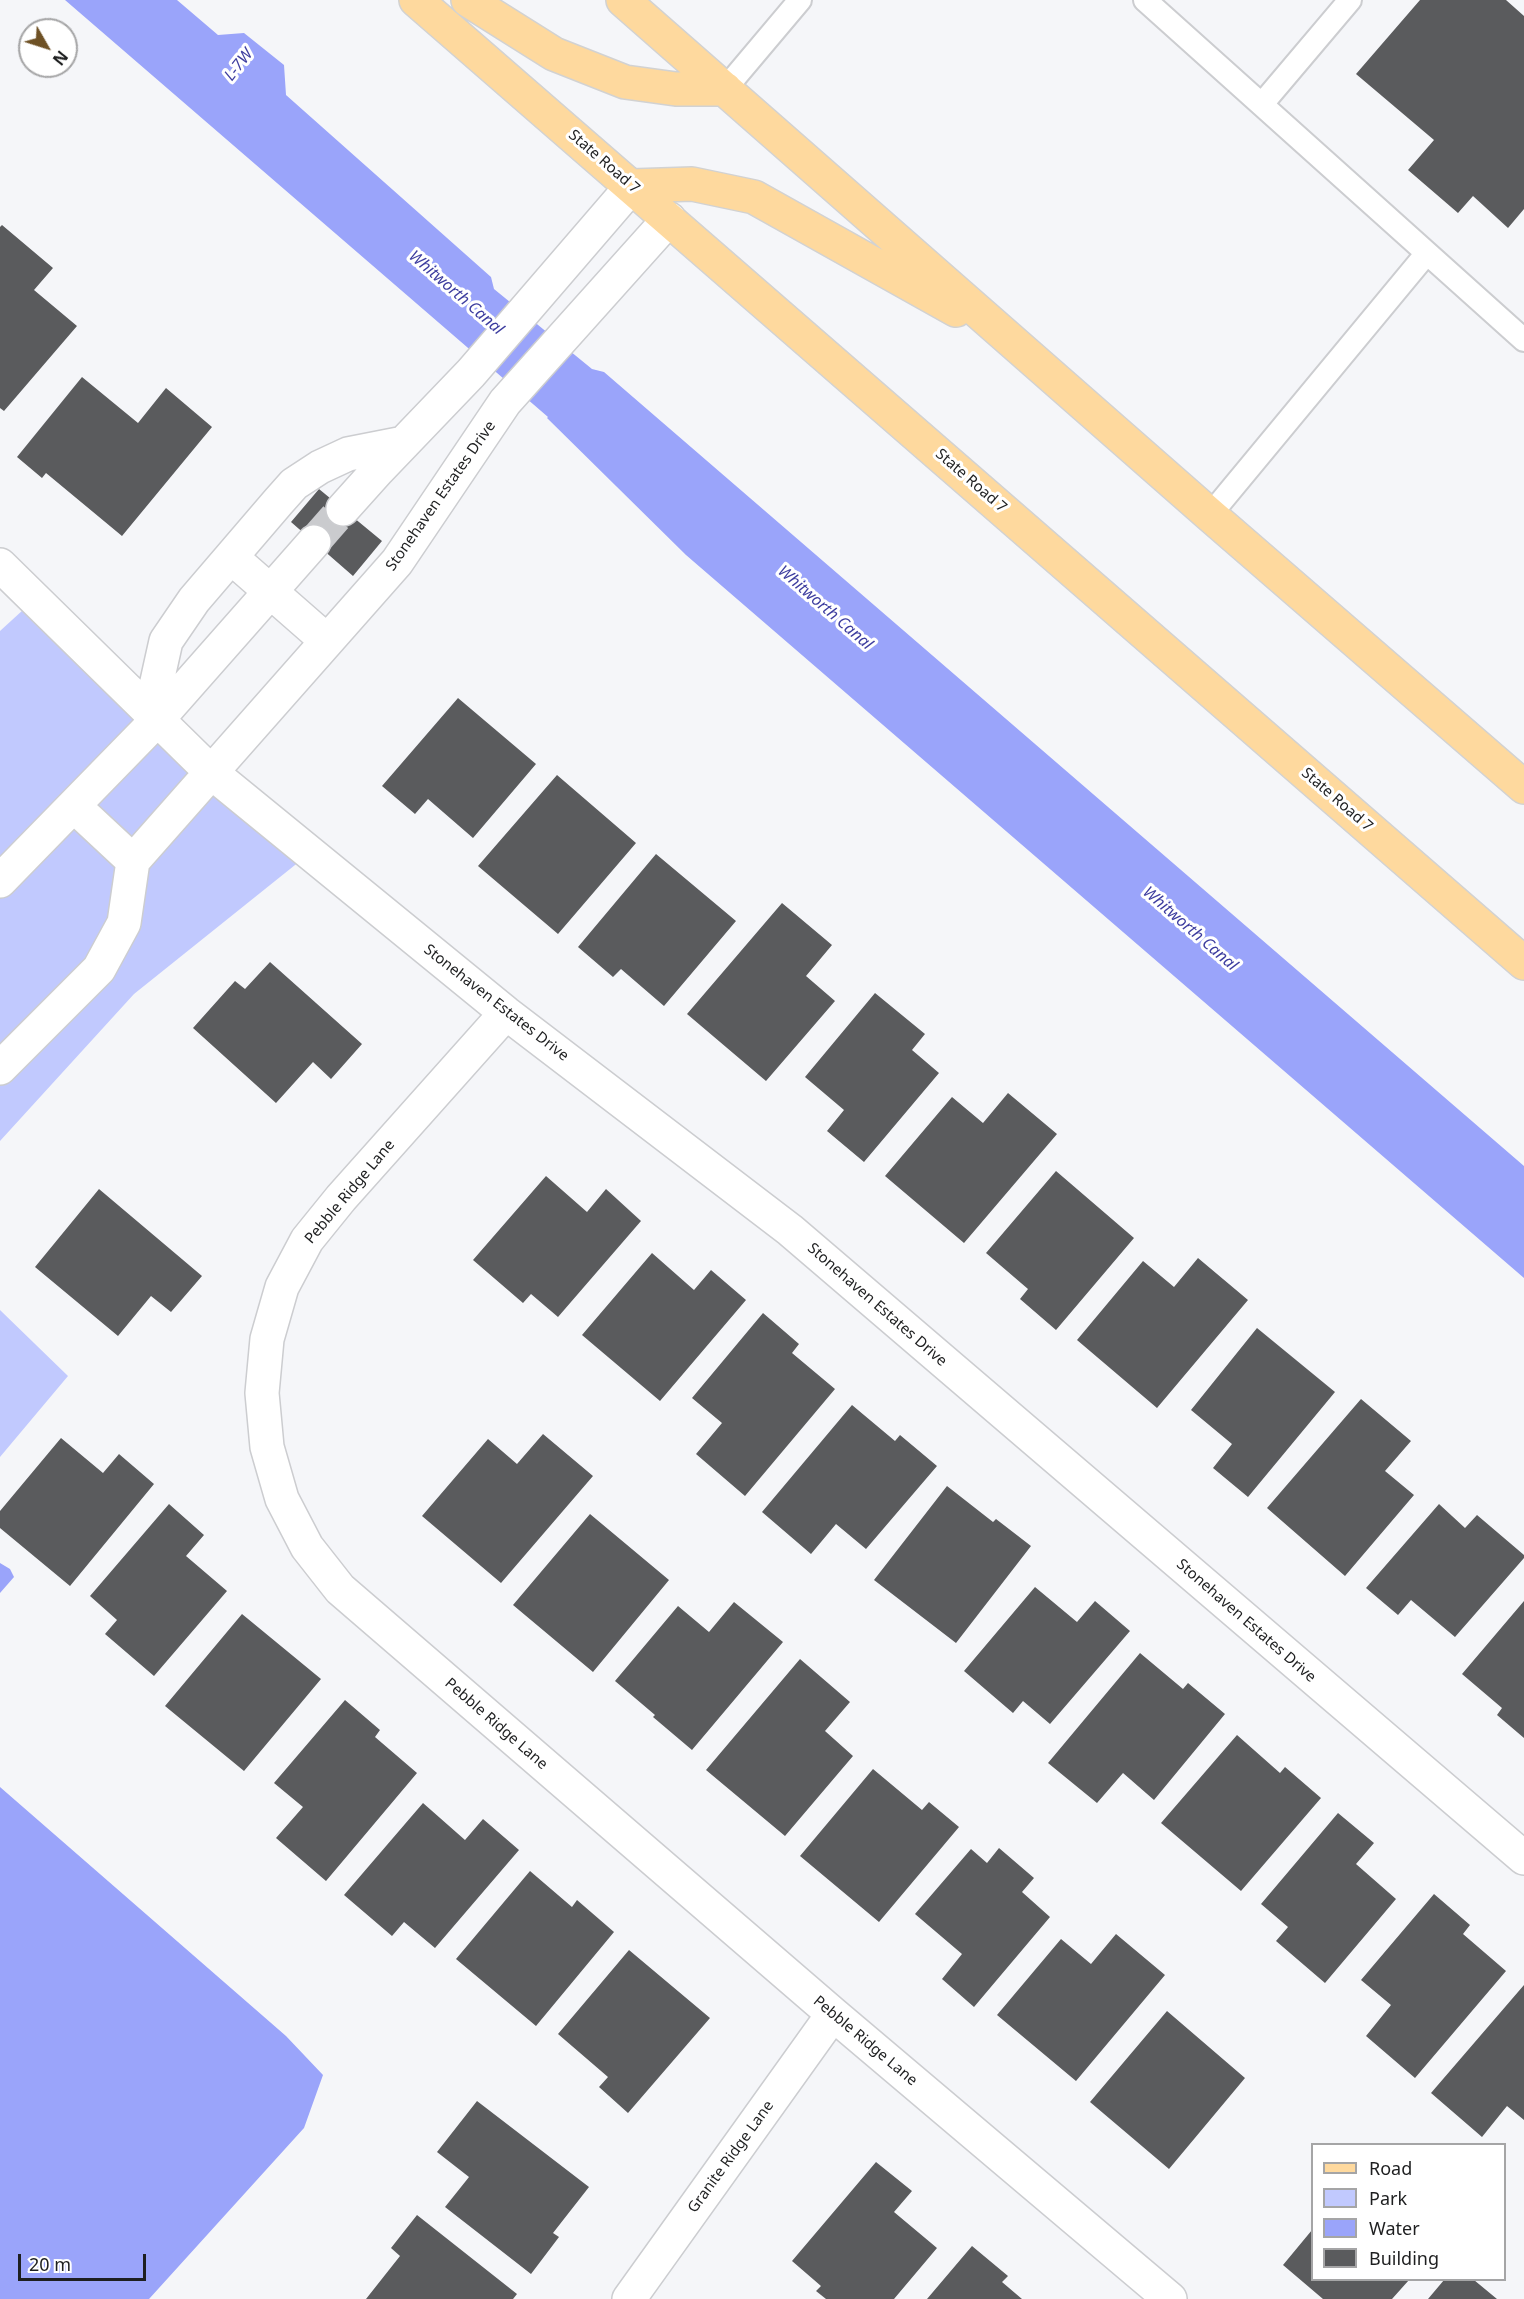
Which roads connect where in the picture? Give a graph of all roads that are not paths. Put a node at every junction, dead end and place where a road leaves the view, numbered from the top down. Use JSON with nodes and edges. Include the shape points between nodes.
{"nodes":[{"id":1,"x":416,"y":0,"type":"edge"},
{"id":2,"x":468,"y":0,"type":"edge"},
{"id":3,"x":622,"y":0,"type":"edge"},
{"id":4,"x":800,"y":0,"type":"edge"},
{"id":5,"x":1350,"y":0,"type":"edge"},
{"id":6,"x":1153,"y":2,"type":"edge"},
{"id":7,"x":725,"y":89,"type":"junction"},
{"id":8,"x":1262,"y":104,"type":"junction"},
{"id":9,"x":632,"y":186,"type":"junction"},
{"id":10,"x":669,"y":219,"type":"junction"},
{"id":11,"x":1427,"y":253,"type":"junction"},
{"id":12,"x":1524,"y":340,"type":"edge"},
{"id":13,"x":1013,"y":342,"type":"junction"},
{"id":14,"x":404,"y":443,"type":"junction"},
{"id":15,"x":343,"y":509,"type":"tunnel mouth"},
{"id":16,"x":1210,"y":515,"type":"junction"},
{"id":17,"x":314,"y":543,"type":"tunnel mouth"},
{"id":18,"x":231,"y":557,"type":"junction"},
{"id":19,"x":0,"y":565,"type":"edge"},
{"id":20,"x":272,"y":592,"type":"junction"},
{"id":21,"x":327,"y":641,"type":"junction"},
{"id":22,"x":157,"y":720,"type":"junction"},
{"id":23,"x":212,"y":773,"type":"junction"},
{"id":24,"x":1524,"y":787,"type":"edge"},
{"id":25,"x":74,"y":806,"type":"junction"},
{"id":26,"x":133,"y":861,"type":"junction"},
{"id":27,"x":0,"y":881,"type":"edge"},
{"id":28,"x":1524,"y":963,"type":"edge"},
{"id":29,"x":506,"y":1013,"type":"junction"},
{"id":30,"x":0,"y":1068,"type":"edge"},
{"id":31,"x":1524,"y":1858,"type":"edge"},
{"id":32,"x":833,"y":2014,"type":"junction"},
{"id":33,"x":629,"y":2299,"type":"edge"},
{"id":34,"x":1170,"y":2299,"type":"edge"}],
"edges":[{"from":1,"to":9,"type":"main road","name":"State Road 7"},
{"from":2,"to":7,"type":"main road","via":[[554,54],[625,82],[676,89]]},
{"from":3,"to":7,"type":"main road"},
{"from":4,"to":7,"type":"lane"},
{"from":5,"to":8,"type":"lane"},
{"from":6,"to":8,"type":"lane"},
{"from":7,"to":13,"type":"main road"},
{"from":8,"to":11,"type":"lane"},
{"from":9,"to":10,"type":"main road","name":"State Road 7"},
{"from":9,"to":13,"type":"main road","via":[[692,184],[754,197]]},
{"from":9,"to":14,"type":"street","via":[[471,373]]},
{"from":10,"to":21,"type":"street","name":"Stonehaven Estates Drive","via":[[506,402],[397,562]]},
{"from":10,"to":28,"type":"main road","name":"State Road 7"},
{"from":11,"to":12,"type":"lane"},
{"from":11,"to":16,"type":"lane"},
{"from":13,"to":16,"type":"main road"},
{"from":14,"to":15,"type":"street"},
{"from":14,"to":18,"type":"street","via":[[348,454],[294,484]]},
{"from":16,"to":24,"type":"main road"},
{"from":17,"to":20,"type":"street"},
{"from":18,"to":20,"type":"street"},
{"from":18,"to":22,"type":"street","via":[[166,641],[156,686]]},
{"from":19,"to":22,"type":"street","name":"Stonehaven Estates Drive"},
{"from":20,"to":21,"type":"street"},
{"from":20,"to":22,"type":"street"},
{"from":21,"to":23,"type":"street","name":"Stonehaven Estates Drive"},
{"from":22,"to":23,"type":"street","name":"Stonehaven Estates Drive"},
{"from":22,"to":25,"type":"street"},
{"from":23,"to":26,"type":"street"},
{"from":23,"to":29,"type":"street","name":"Stonehaven Estates Drive"},
{"from":25,"to":26,"type":"street"},
{"from":25,"to":27,"type":"street"},
{"from":26,"to":30,"type":"street","via":[[124,923],[99,969]]},
{"from":29,"to":31,"type":"street","name":"Stonehaven Estates Drive","via":[[790,1230]]},
{"from":29,"to":32,"type":"street","name":"Pebble Ridge Lane","via":[[341,1198],[308,1240],[282,1287],[267,1339],[262,1393],[267,1447],[282,1499],[307,1547],[340,1589]]},
{"from":32,"to":33,"type":"street","name":"Granite Ridge Lane"},
{"from":32,"to":34,"type":"street","name":"Pebble Ridge Lane"}]}
